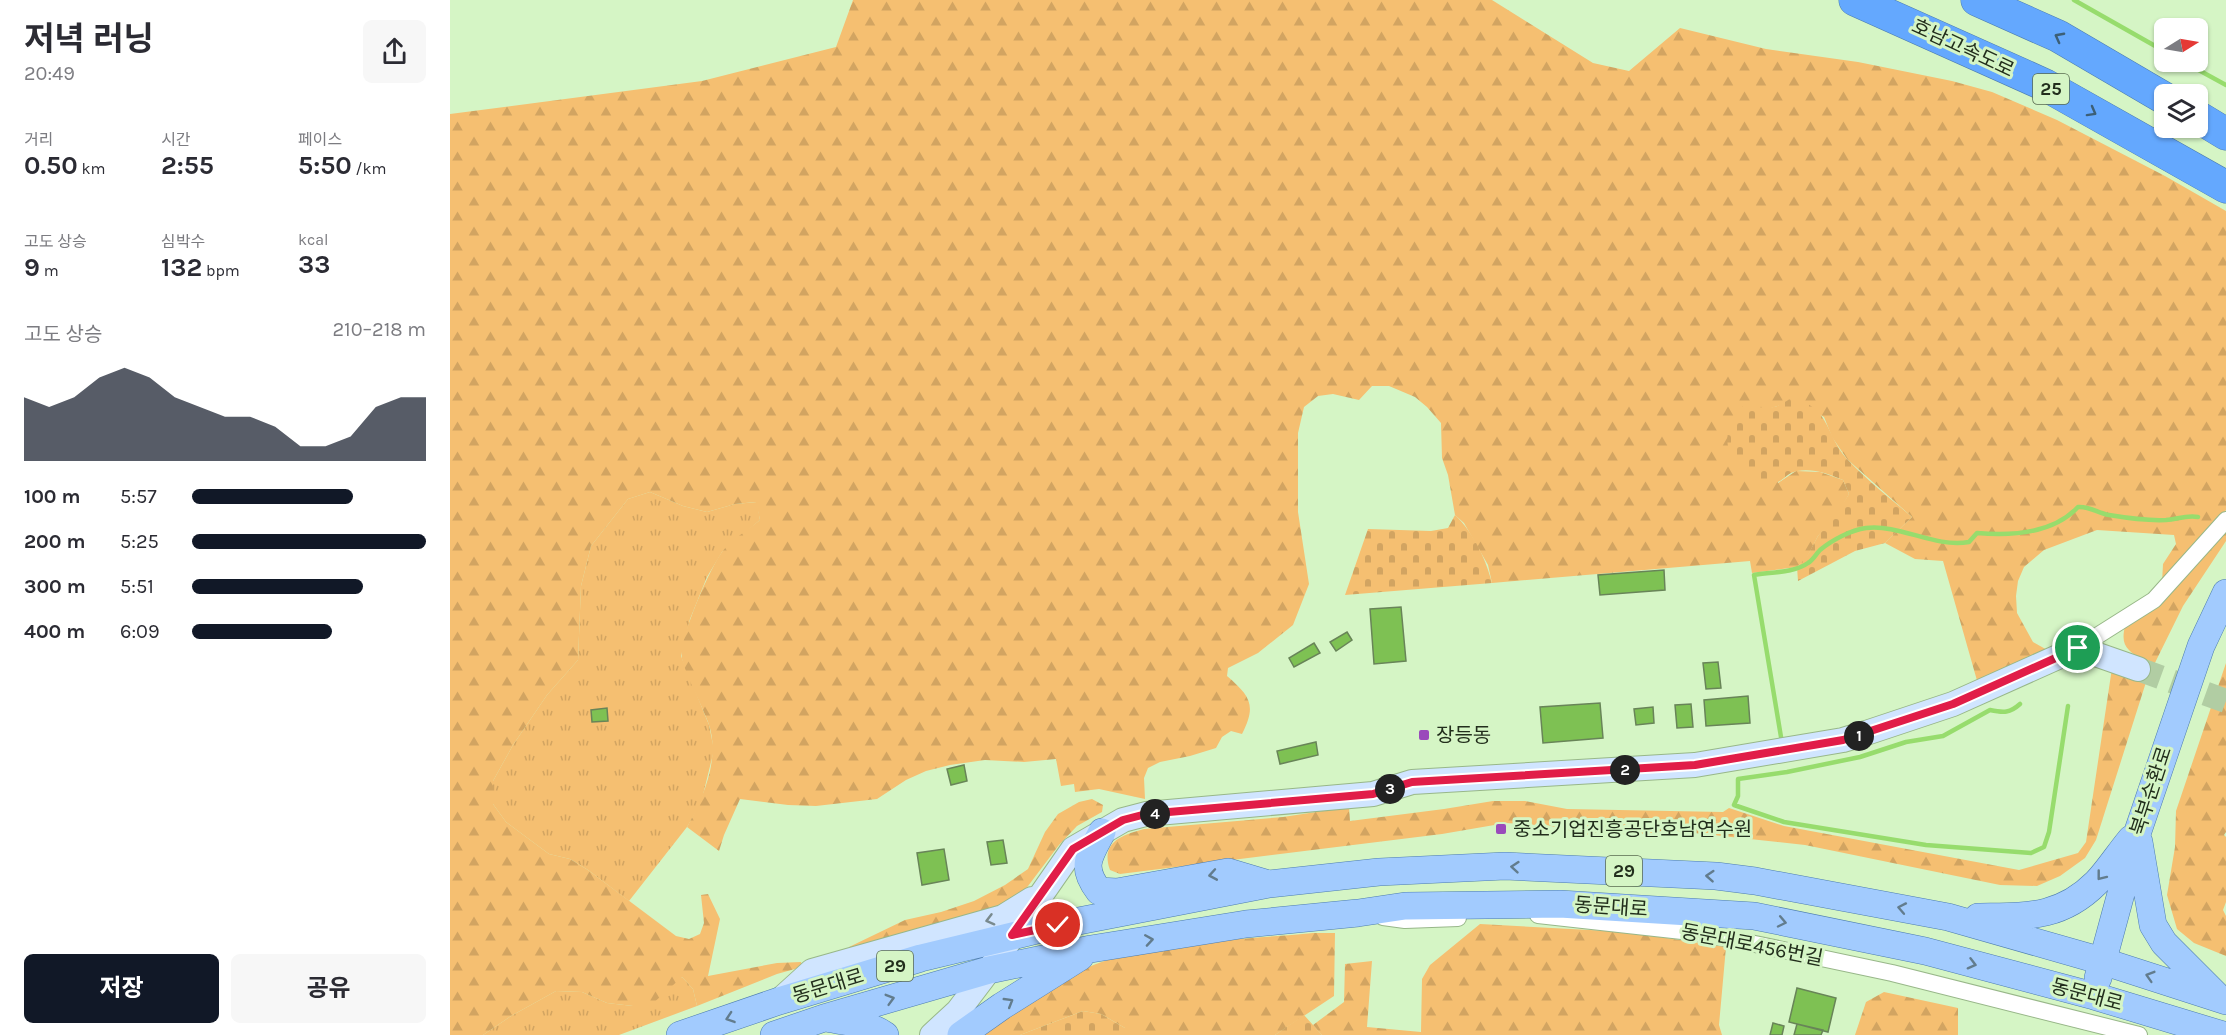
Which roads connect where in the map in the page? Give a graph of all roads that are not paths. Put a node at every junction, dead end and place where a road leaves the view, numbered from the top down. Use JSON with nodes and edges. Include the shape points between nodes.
{"nodes":[{"id":1,"x":1855,"y":0,"type":"edge"},
{"id":2,"x":1977,"y":0,"type":"edge"},
{"id":3,"x":2154,"y":92,"type":"edge"},
{"id":4,"x":2208,"y":123,"type":"edge"},
{"id":5,"x":2226,"y":134,"type":"edge"},
{"id":6,"x":2226,"y":187,"type":"edge"},
{"id":7,"x":2226,"y":520,"type":"edge"},
{"id":8,"x":2226,"y":592,"type":"edge"},
{"id":9,"x":2078,"y":648,"type":"junction"},
{"id":10,"x":2138,"y":669,"type":"tunnel mouth"},
{"id":11,"x":2138,"y":831,"type":"junction"},
{"id":12,"x":1102,"y":832,"type":"junction"},
{"id":13,"x":1269,"y":884,"type":"junction"},
{"id":14,"x":1042,"y":893,"type":"junction"},
{"id":15,"x":1358,"y":913,"type":"junction"},
{"id":16,"x":1948,"y":917,"type":"junction"},
{"id":17,"x":1012,"y":935,"type":"junction"},
{"id":18,"x":1091,"y":949,"type":"junction"},
{"id":19,"x":2102,"y":961,"type":"junction"},
{"id":20,"x":989,"y":970,"type":"junction"},
{"id":21,"x":2094,"y":996,"type":"junction"},
{"id":22,"x":2222,"y":999,"type":"edge"},
{"id":23,"x":779,"y":1001,"type":"junction"},
{"id":24,"x":824,"y":1018,"type":"junction"},
{"id":25,"x":680,"y":1035,"type":"edge"},
{"id":26,"x":774,"y":1035,"type":"edge"},
{"id":27,"x":885,"y":1035,"type":"edge"},
{"id":28,"x":932,"y":1035,"type":"edge"},
{"id":29,"x":961,"y":1035,"type":"edge"},
{"id":30,"x":2139,"y":1035,"type":"edge"},
{"id":31,"x":2223,"y":1035,"type":"edge"}],
"edges":[{"from":1,"to":6,"type":"highway","name":"호남고속도로","number":"25","one_way":true,"via":[[2045,86]]},
{"from":3,"to":2,"type":"highway","number":"25","one_way":true,"via":[[2058,36]]},
{"from":4,"to":5,"type":"highway"},
{"from":7,"to":9,"type":"street","via":[[2154,600]]},
{"from":8,"to":11,"type":"main road","name":"북부순환로","via":[[2200,646]]},
{"from":9,"to":10,"type":"street"},
{"from":9,"to":12,"type":"street","via":[[1953,704],[1843,740],[1695,765],[1412,782],[1373,794],[1146,814],[1123,820]]},
{"from":11,"to":16,"type":"main road","one_way":true,"via":[[2097,883],[2067,905],[2043,914]]},
{"from":11,"to":19,"type":"main road","name":"북부순환로"},
{"from":11,"to":22,"type":"main road","via":[[2153,925],[2164,943]]},
{"from":13,"to":12,"type":"main road","one_way":true,"via":[[1228,872],[1118,892],[1100,891],[1090,880],[1087,861]]},
{"from":12,"to":14,"type":"street","via":[[1073,849]]},
{"from":16,"to":13,"type":"main road","name":"동문대로","number":"29","one_way":true,"via":[[1755,881],[1574,869],[1505,866],[1379,872]]},
{"from":13,"to":17,"type":"main road","name":"동문대로","number":"29"},
{"from":14,"to":17,"type":"street"},
{"from":14,"to":23,"type":"street","one_way":true,"via":[[1003,917],[812,971]]},
{"from":18,"to":15,"type":"main road","name":"동문대로","number":"29","one_way":true,"via":[[1246,924]]},
{"from":15,"to":21,"type":"main road","name":"동문대로","number":"29","one_way":true,"via":[[1405,906],[1560,904],[1754,916],[1925,951]]},
{"from":15,"to":30,"type":"street","name":"동문대로456번길","via":[[1405,920],[1529,914],[1691,932],[1892,973]]},
{"from":16,"to":19,"type":"main road","name":"동문대로","number":"29"},
{"from":17,"to":20,"type":"street"},
{"from":17,"to":23,"type":"main road","name":"동문대로","number":"29"},
{"from":18,"to":20,"type":"main road","name":"동문대로","number":"29"},
{"from":29,"to":18,"type":"main road","one_way":true},
{"from":19,"to":21,"type":"main road","name":"북부순환로"},
{"from":22,"to":19,"type":"main road","name":"동문대로","number":"29","one_way":true},
{"from":24,"to":20,"type":"main road","name":"동문대로","number":"29","one_way":true},
{"from":20,"to":28,"type":"street","via":[[958,1011]]},
{"from":21,"to":31,"type":"main road","name":"동문대로","number":"29"},
{"from":23,"to":25,"type":"main road","name":"동문대로","number":"29","one_way":true},
{"from":24,"to":26,"type":"main road","name":"동문대로","number":"29"},
{"from":24,"to":27,"type":"main road","via":[[860,1024]]}]}
